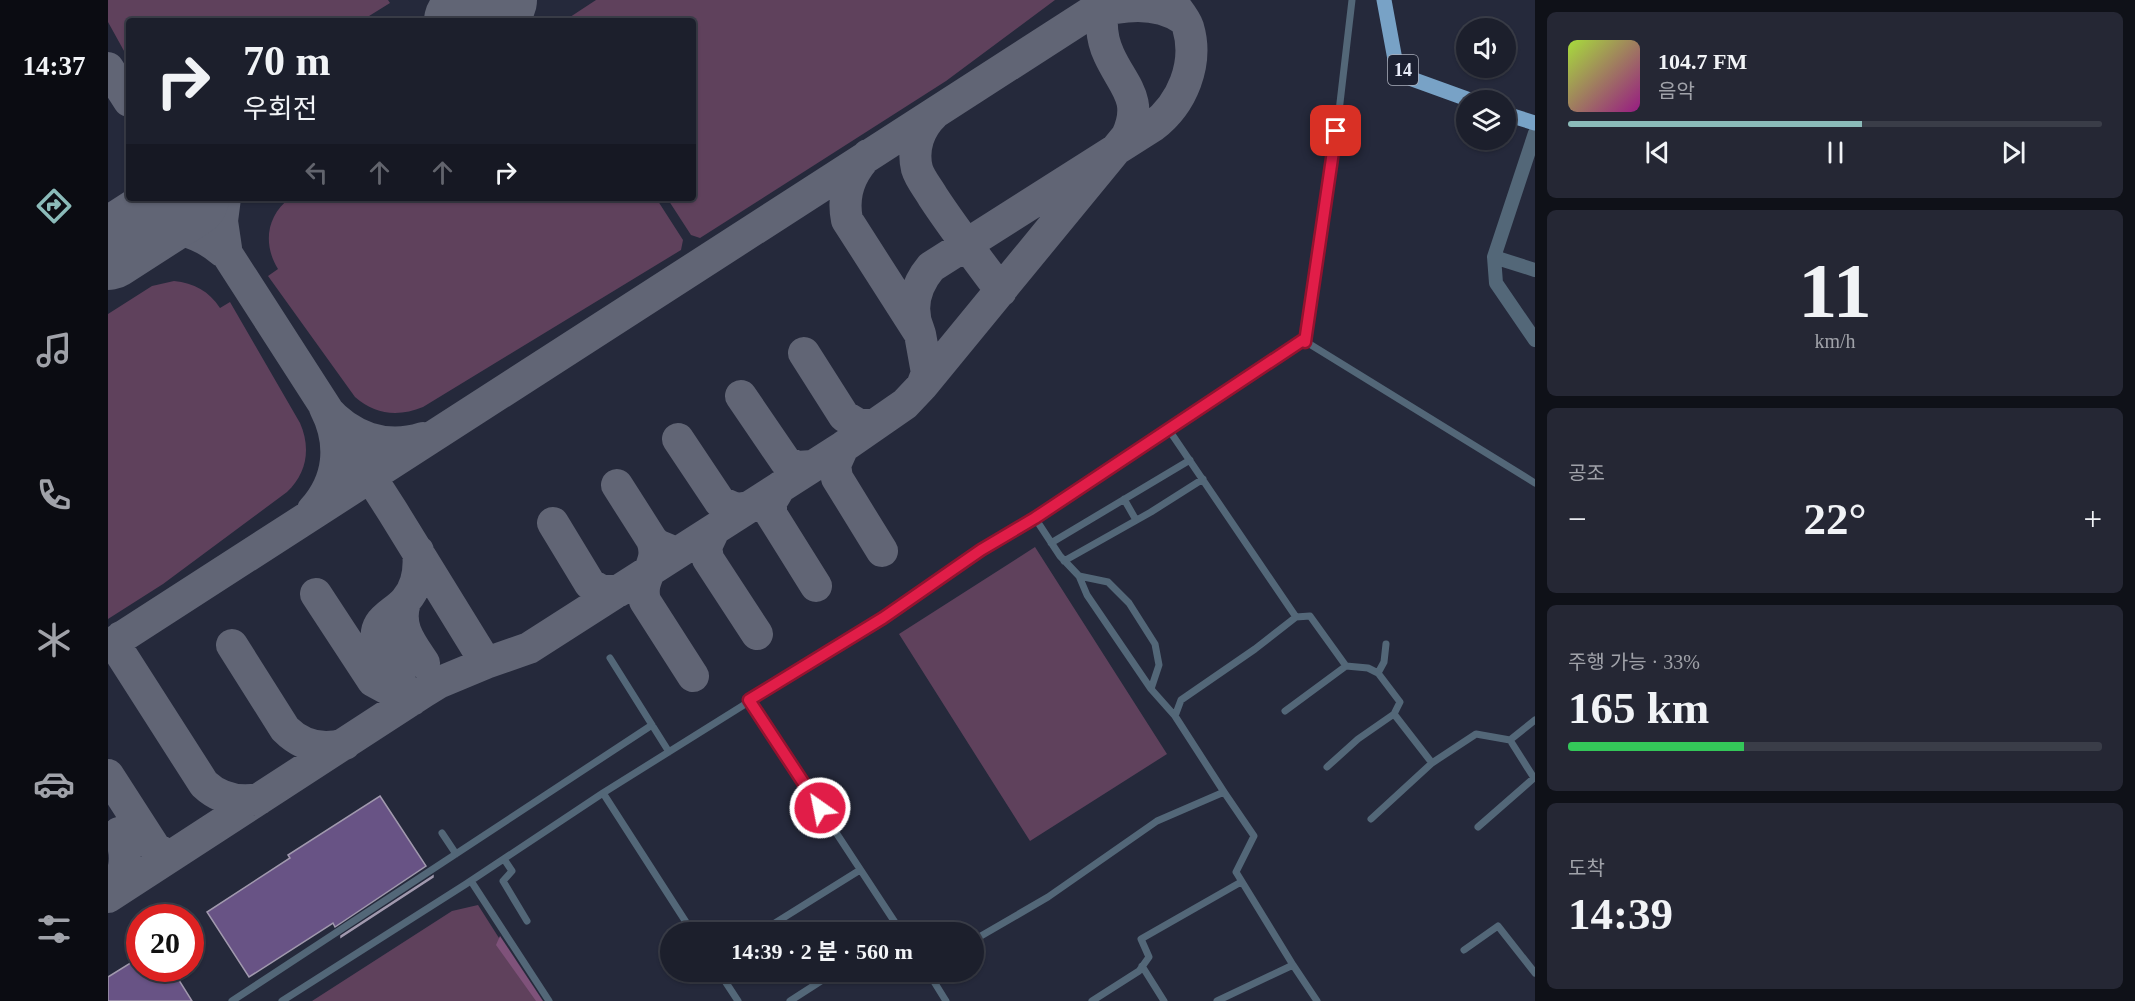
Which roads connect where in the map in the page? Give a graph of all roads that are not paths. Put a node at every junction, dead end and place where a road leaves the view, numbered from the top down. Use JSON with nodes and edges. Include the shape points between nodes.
{"nodes":[{"id":1,"x":1352,"y":0,"type":"edge"},
{"id":2,"x":1384,"y":0,"type":"edge"},
{"id":3,"x":1456,"y":95,"type":"edge"},
{"id":4,"x":1516,"y":117,"type":"edge"},
{"id":5,"x":1535,"y":123,"type":"edge"},
{"id":6,"x":1535,"y":133,"type":"edge"},
{"id":7,"x":1494,"y":257,"type":"junction"},
{"id":8,"x":1535,"y":270,"type":"edge"},
{"id":9,"x":1535,"y":340,"type":"edge"},
{"id":10,"x":1305,"y":342,"type":"junction"},
{"id":11,"x":1169,"y":430,"type":"junction"},
{"id":12,"x":1190,"y":460,"type":"junction"},
{"id":13,"x":1203,"y":478,"type":"junction"},
{"id":14,"x":1535,"y":483,"type":"edge"},
{"id":15,"x":1124,"y":499,"type":"junction"},
{"id":16,"x":1035,"y":518,"type":"junction"},
{"id":17,"x":1136,"y":520,"type":"junction"},
{"id":18,"x":1052,"y":543,"type":"junction"},
{"id":19,"x":1064,"y":561,"type":"junction"},
{"id":20,"x":1079,"y":576,"type":"junction"},
{"id":21,"x":1296,"y":617,"type":"junction"},
{"id":22,"x":1386,"y":644,"type":"dead end"},
{"id":23,"x":610,"y":658,"type":"dead end"},
{"id":24,"x":1346,"y":666,"type":"junction"},
{"id":25,"x":1378,"y":673,"type":"junction"},
{"id":26,"x":1151,"y":689,"type":"junction"},
{"id":27,"x":749,"y":700,"type":"junction"},
{"id":28,"x":1285,"y":711,"type":"dead end"},
{"id":29,"x":1394,"y":714,"type":"junction"},
{"id":30,"x":1175,"y":716,"type":"junction"},
{"id":31,"x":1535,"y":720,"type":"edge"},
{"id":32,"x":652,"y":726,"type":"junction"},
{"id":33,"x":1510,"y":740,"type":"junction"},
{"id":34,"x":669,"y":752,"type":"junction"},
{"id":35,"x":1432,"y":763,"type":"junction"},
{"id":36,"x":1327,"y":767,"type":"dead end"},
{"id":37,"x":1534,"y":779,"type":"edge"},
{"id":38,"x":1224,"y":792,"type":"junction"},
{"id":39,"x":603,"y":794,"type":"junction"},
{"id":40,"x":1371,"y":819,"type":"dead end"},
{"id":41,"x":1478,"y":827,"type":"dead end"},
{"id":42,"x":442,"y":833,"type":"dead end"},
{"id":43,"x":456,"y":854,"type":"junction"},
{"id":44,"x":504,"y":859,"type":"junction"},
{"id":45,"x":860,"y":870,"type":"junction"},
{"id":46,"x":471,"y":881,"type":"junction"},
{"id":47,"x":1241,"y":882,"type":"junction"},
{"id":48,"x":526,"y":921,"type":"dead end"},
{"id":49,"x":686,"y":922,"type":"edge"},
{"id":50,"x":777,"y":922,"type":"edge"},
{"id":51,"x":894,"y":922,"type":"edge"},
{"id":52,"x":984,"y":934,"type":"edge"},
{"id":53,"x":1464,"y":950,"type":"dead end"},
{"id":54,"x":1293,"y":965,"type":"junction"},
{"id":55,"x":1142,"y":966,"type":"junction"},
{"id":56,"x":1535,"y":973,"type":"edge"},
{"id":57,"x":726,"y":982,"type":"edge"},
{"id":58,"x":820,"y":982,"type":"edge"},
{"id":59,"x":934,"y":982,"type":"edge"},
{"id":60,"x":1161,"y":1000,"type":"edge"},
{"id":61,"x":232,"y":1001,"type":"edge"},
{"id":62,"x":282,"y":1001,"type":"edge"},
{"id":63,"x":549,"y":1001,"type":"edge"},
{"id":64,"x":738,"y":1001,"type":"edge"},
{"id":65,"x":790,"y":1001,"type":"edge"},
{"id":66,"x":946,"y":1001,"type":"edge"},
{"id":67,"x":1092,"y":1001,"type":"edge"},
{"id":68,"x":1218,"y":1001,"type":"edge"},
{"id":69,"x":1317,"y":1001,"type":"edge"}],
"edges":[{"from":1,"to":10,"type":"lane","via":[[1334,154]]},
{"from":2,"to":3,"type":"main road","number":"14","via":[[1396,65],[1412,79]]},
{"from":4,"to":5,"type":"main road"},
{"from":6,"to":7,"type":"street"},
{"from":7,"to":8,"type":"street"},
{"from":7,"to":9,"type":"street","via":[[1496,283]]},
{"from":10,"to":11,"type":"lane"},
{"from":10,"to":14,"type":"lane"},
{"from":11,"to":12,"type":"lane"},
{"from":11,"to":16,"type":"lane"},
{"from":12,"to":13,"type":"lane"},
{"from":12,"to":15,"type":"lane"},
{"from":13,"to":17,"type":"lane"},
{"from":13,"to":21,"type":"lane"},
{"from":15,"to":17,"type":"lane"},
{"from":15,"to":18,"type":"lane"},
{"from":16,"to":18,"type":"lane"},
{"from":16,"to":27,"type":"lane"},
{"from":17,"to":19,"type":"lane"},
{"from":18,"to":19,"type":"lane"},
{"from":19,"to":20,"type":"lane"},
{"from":20,"to":26,"type":"lane","via":[[1087,596]]},
{"from":20,"to":26,"type":"lane","via":[[1107,582],[1129,603],[1155,644],[1159,665]]},
{"from":21,"to":24,"type":"lane","via":[[1310,616]]},
{"from":21,"to":30,"type":"lane","via":[[1181,700]]},
{"from":22,"to":25,"type":"lane","via":[[1384,663]]},
{"from":23,"to":32,"type":"lane"},
{"from":24,"to":25,"type":"lane"},
{"from":24,"to":28,"type":"lane"},
{"from":25,"to":29,"type":"lane","via":[[1400,702]]},
{"from":26,"to":30,"type":"lane"},
{"from":27,"to":34,"type":"lane"},
{"from":27,"to":45,"type":"lane"},
{"from":29,"to":35,"type":"lane"},
{"from":29,"to":36,"type":"lane"},
{"from":30,"to":38,"type":"lane"},
{"from":31,"to":33,"type":"lane"},
{"from":32,"to":34,"type":"lane"},
{"from":32,"to":43,"type":"lane"},
{"from":33,"to":35,"type":"lane","via":[[1476,734]]},
{"from":33,"to":37,"type":"lane"},
{"from":34,"to":39,"type":"lane"},
{"from":35,"to":40,"type":"lane"},
{"from":37,"to":41,"type":"lane"},
{"from":38,"to":47,"type":"lane","via":[[1254,836],[1236,872]]},
{"from":38,"to":52,"type":"lane","via":[[1157,821],[1048,897]]},
{"from":39,"to":44,"type":"lane"},
{"from":39,"to":49,"type":"lane"},
{"from":42,"to":43,"type":"lane"},
{"from":43,"to":61,"type":"lane"},
{"from":44,"to":46,"type":"lane"},
{"from":44,"to":48,"type":"lane","via":[[512,871],[502,881]]},
{"from":45,"to":50,"type":"lane"},
{"from":45,"to":51,"type":"lane"},
{"from":46,"to":62,"type":"lane"},
{"from":46,"to":63,"type":"lane"},
{"from":47,"to":54,"type":"lane"},
{"from":47,"to":55,"type":"lane","via":[[1141,939],[1149,957]]},
{"from":53,"to":56,"type":"lane","via":[[1498,926]]},
{"from":54,"to":68,"type":"lane"},
{"from":54,"to":69,"type":"lane"},
{"from":55,"to":60,"type":"lane"},
{"from":55,"to":67,"type":"lane"},
{"from":57,"to":64,"type":"lane"},
{"from":58,"to":65,"type":"lane"},
{"from":59,"to":66,"type":"lane"}]}
